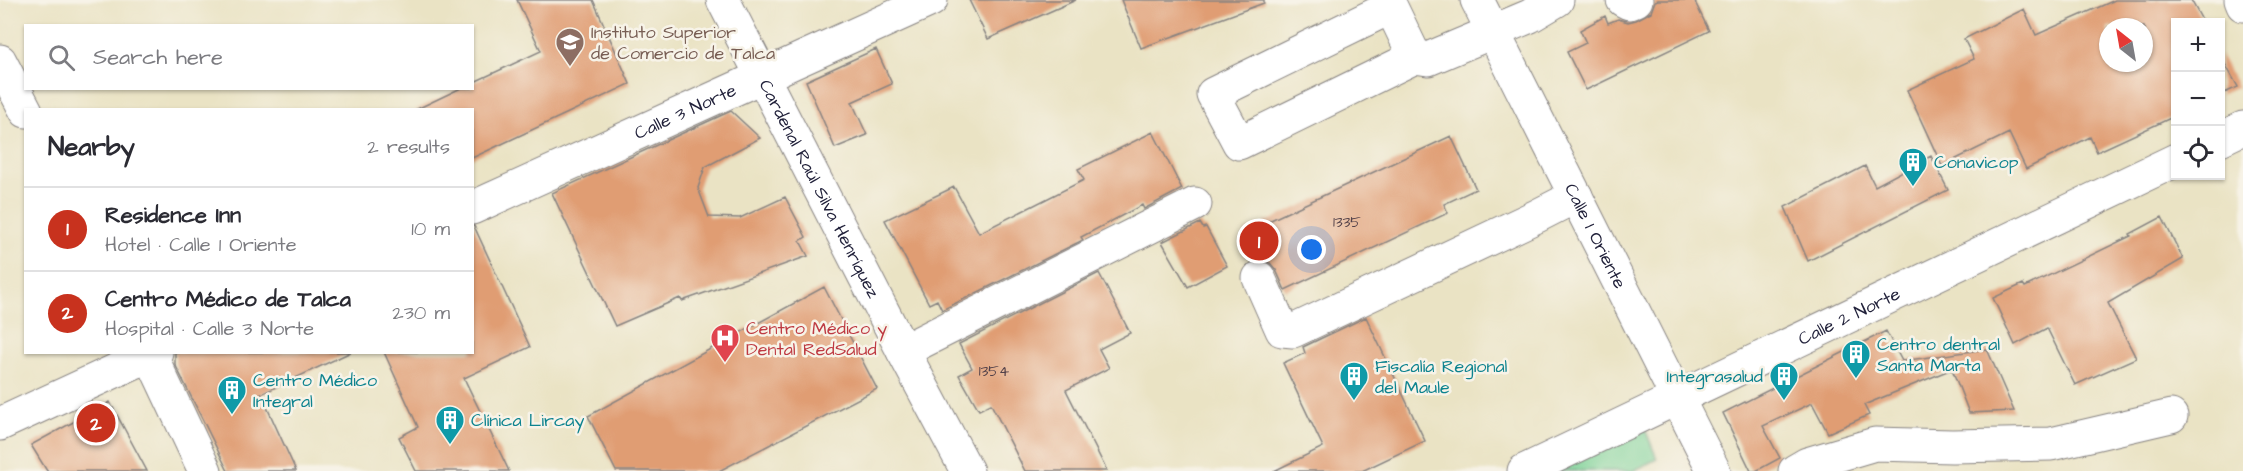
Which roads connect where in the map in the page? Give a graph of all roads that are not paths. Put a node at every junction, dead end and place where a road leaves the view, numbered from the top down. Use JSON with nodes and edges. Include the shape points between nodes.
{"nodes":[{"id":1,"x":723,"y":0,"type":"edge"},
{"id":2,"x":932,"y":0,"type":"edge"},
{"id":3,"x":1477,"y":0,"type":"edge"},
{"id":4,"x":1557,"y":0,"type":"edge"},
{"id":5,"x":1623,"y":0,"type":"edge"},
{"id":6,"x":1636,"y":0,"type":"edge"},
{"id":7,"x":2241,"y":0,"type":"edge"},
{"id":8,"x":2243,"y":5,"type":"edge"},
{"id":9,"x":1493,"y":32,"type":"junction"},
{"id":10,"x":1415,"y":57,"type":"junction"},
{"id":11,"x":0,"y":61,"type":"edge"},
{"id":12,"x":762,"y":77,"type":"junction"},
{"id":13,"x":24,"y":108,"type":"edge"},
{"id":14,"x":2243,"y":128,"type":"edge"},
{"id":15,"x":2225,"y":137,"type":"edge"},
{"id":16,"x":2171,"y":162,"type":"edge"},
{"id":17,"x":1576,"y":196,"type":"junction"},
{"id":18,"x":1195,"y":204,"type":"dead end"},
{"id":19,"x":474,"y":207,"type":"edge"},
{"id":20,"x":1259,"y":278,"type":"dead end"},
{"id":21,"x":903,"y":351,"type":"junction"},
{"id":22,"x":150,"y":354,"type":"edge"},
{"id":23,"x":152,"y":354,"type":"edge"},
{"id":24,"x":1677,"y":398,"type":"junction"},
{"id":25,"x":2171,"y":416,"type":"dead end"},
{"id":26,"x":0,"y":424,"type":"edge"},
{"id":27,"x":205,"y":471,"type":"edge"},
{"id":28,"x":967,"y":471,"type":"edge"},
{"id":29,"x":1524,"y":471,"type":"edge"},
{"id":30,"x":1714,"y":471,"type":"edge"},
{"id":31,"x":1795,"y":471,"type":"edge"}],
"edges":[{"from":1,"to":12,"type":"street","name":"Cardenal Raúl Silva Henríquez"},
{"from":2,"to":12,"type":"street","name":"Calle 3 Norte"},
{"from":3,"to":9,"type":"street","name":"Calle 1 Oriente"},
{"from":4,"to":9,"type":"street"},
{"from":5,"to":6,"type":"street"},
{"from":7,"to":8,"type":"street"},
{"from":9,"to":10,"type":"street","via":[[1428,59]]},
{"from":9,"to":17,"type":"street","name":"Calle 1 Oriente"},
{"from":10,"to":10,"type":"street","via":[[1391,7],[1213,94],[1239,144]]},
{"from":11,"to":13,"type":"street"},
{"from":12,"to":19,"type":"street","name":"Calle 3 Norte"},
{"from":12,"to":21,"type":"street","name":"Cardenal Raúl Silva Henríquez"},
{"from":14,"to":15,"type":"street"},
{"from":16,"to":24,"type":"street","name":"Calle 2 Norte"},
{"from":17,"to":20,"type":"street","via":[[1293,331],[1282,330]]},
{"from":17,"to":24,"type":"street","name":"Calle 1 Oriente"},
{"from":18,"to":21,"type":"street"},
{"from":21,"to":28,"type":"street","name":"Cardenal Raúl Silva Henríquez"},
{"from":22,"to":26,"type":"street"},
{"from":23,"to":27,"type":"street"},
{"from":24,"to":29,"type":"street","name":"Calle 2 Norte"},
{"from":24,"to":30,"type":"street","name":"Calle 1 Oriente"},
{"from":25,"to":31,"type":"street","via":[[2051,444],[1875,444]]}]}
